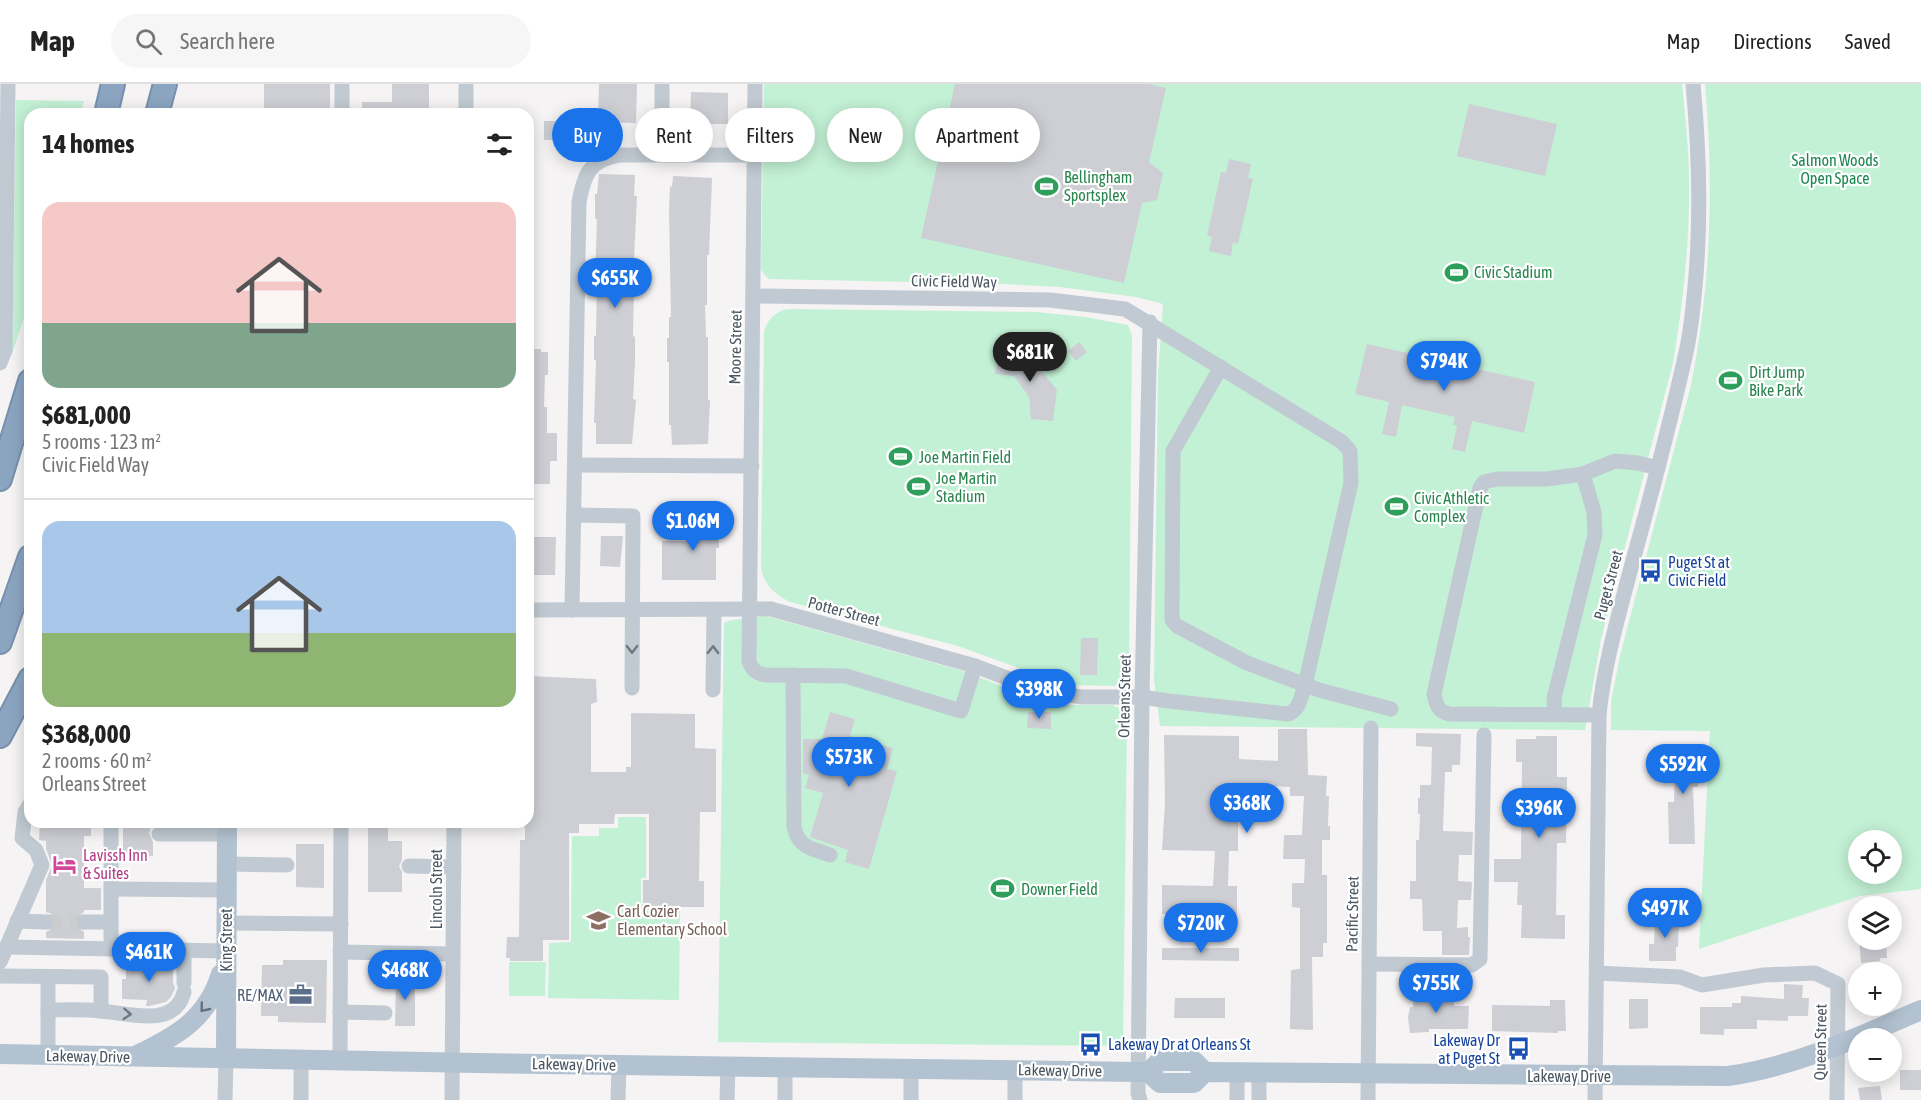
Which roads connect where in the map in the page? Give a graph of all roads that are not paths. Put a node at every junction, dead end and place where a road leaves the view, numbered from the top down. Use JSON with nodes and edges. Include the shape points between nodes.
{"nodes":[{"id":1,"x":8,"y":84,"type":"edge"},
{"id":2,"x":113,"y":84,"type":"edge"},
{"id":3,"x":166,"y":84,"type":"edge"},
{"id":4,"x":342,"y":84,"type":"edge"},
{"id":5,"x":466,"y":84,"type":"edge"},
{"id":6,"x":662,"y":84,"type":"edge"},
{"id":7,"x":755,"y":84,"type":"edge"},
{"id":8,"x":1694,"y":84,"type":"edge"},
{"id":9,"x":107,"y":108,"type":"edge"},
{"id":10,"x":160,"y":108,"type":"edge"},
{"id":11,"x":342,"y":108,"type":"edge"},
{"id":12,"x":466,"y":108,"type":"edge"},
{"id":13,"x":662,"y":108,"type":"edge"},
{"id":14,"x":755,"y":108,"type":"edge"},
{"id":15,"x":725,"y":155,"type":"edge"},
{"id":16,"x":755,"y":162,"type":"edge"},
{"id":17,"x":753,"y":296,"type":"junction"},
{"id":18,"x":1150,"y":322,"type":"junction"},
{"id":19,"x":0,"y":363,"type":"edge"},
{"id":20,"x":1221,"y":367,"type":"junction"},
{"id":21,"x":24,"y":400,"type":"edge"},
{"id":22,"x":22,"y":406,"type":"junction"},
{"id":23,"x":0,"y":461,"type":"edge"},
{"id":24,"x":575,"y":465,"type":"junction"},
{"id":25,"x":752,"y":466,"type":"junction"},
{"id":26,"x":1658,"y":468,"type":"junction"},
{"id":27,"x":1583,"y":474,"type":"junction"},
{"id":28,"x":0,"y":479,"type":"edge"},
{"id":29,"x":574,"y":515,"type":"junction"},
{"id":30,"x":24,"y":574,"type":"edge"},
{"id":31,"x":534,"y":610,"type":"edge"},
{"id":32,"x":572,"y":610,"type":"junction"},
{"id":33,"x":633,"y":610,"type":"junction"},
{"id":34,"x":714,"y":610,"type":"junction"},
{"id":35,"x":751,"y":610,"type":"junction"},
{"id":36,"x":0,"y":642,"type":"edge"},
{"id":37,"x":975,"y":666,"type":"junction"},
{"id":38,"x":793,"y":675,"type":"junction"},
{"id":39,"x":1305,"y":685,"type":"junction"},
{"id":40,"x":632,"y":688,"type":"dead end"},
{"id":41,"x":24,"y":690,"type":"edge"},
{"id":42,"x":713,"y":690,"type":"dead end"},
{"id":43,"x":1142,"y":697,"type":"junction"},
{"id":44,"x":1391,"y":709,"type":"dead end"},
{"id":45,"x":1555,"y":714,"type":"junction"},
{"id":46,"x":1599,"y":715,"type":"junction"},
{"id":47,"x":1371,"y":728,"type":"dead end"},
{"id":48,"x":1484,"y":735,"type":"dead end"},
{"id":49,"x":0,"y":736,"type":"edge"},
{"id":50,"x":24,"y":820,"type":"edge"},
{"id":51,"x":111,"y":828,"type":"edge"},
{"id":52,"x":227,"y":828,"type":"edge"},
{"id":53,"x":341,"y":828,"type":"edge"},
{"id":54,"x":454,"y":828,"type":"edge"},
{"id":55,"x":159,"y":834,"type":"dead end"},
{"id":56,"x":830,"y":855,"type":"dead end"},
{"id":57,"x":227,"y":864,"type":"junction"},
{"id":58,"x":287,"y":865,"type":"dead end"},
{"id":59,"x":409,"y":866,"type":"dead end"},
{"id":60,"x":454,"y":867,"type":"junction"},
{"id":61,"x":111,"y":889,"type":"junction"},
{"id":62,"x":226,"y":890,"type":"junction"},
{"id":63,"x":17,"y":921,"type":"junction"},
{"id":64,"x":46,"y":922,"type":"tunnel mouth"},
{"id":65,"x":84,"y":922,"type":"tunnel mouth"},
{"id":66,"x":111,"y":922,"type":"junction"},
{"id":67,"x":226,"y":923,"type":"junction"},
{"id":68,"x":341,"y":924,"type":"junction"},
{"id":69,"x":6,"y":947,"type":"junction"},
{"id":70,"x":111,"y":949,"type":"junction"},
{"id":71,"x":184,"y":950,"type":"junction"},
{"id":72,"x":226,"y":952,"type":"junction"},
{"id":73,"x":340,"y":952,"type":"junction"},
{"id":74,"x":453,"y":954,"type":"junction"},
{"id":75,"x":0,"y":962,"type":"edge"},
{"id":76,"x":1369,"y":964,"type":"junction"},
{"id":77,"x":1597,"y":973,"type":"junction"},
{"id":78,"x":0,"y":976,"type":"edge"},
{"id":79,"x":48,"y":977,"type":"junction"},
{"id":80,"x":48,"y":1010,"type":"junction"},
{"id":81,"x":1921,"y":1010,"type":"edge"},
{"id":82,"x":101,"y":1011,"type":"junction"},
{"id":83,"x":340,"y":1012,"type":"junction"},
{"id":84,"x":385,"y":1013,"type":"dead end"},
{"id":85,"x":1838,"y":1046,"type":"junction"},
{"id":86,"x":0,"y":1054,"type":"edge"},
{"id":87,"x":48,"y":1055,"type":"junction"},
{"id":88,"x":134,"y":1056,"type":"junction"},
{"id":89,"x":226,"y":1058,"type":"junction"},
{"id":90,"x":301,"y":1060,"type":"junction"},
{"id":91,"x":340,"y":1060,"type":"junction"},
{"id":92,"x":452,"y":1063,"type":"junction"},
{"id":93,"x":619,"y":1065,"type":"junction"},
{"id":94,"x":728,"y":1066,"type":"junction"},
{"id":95,"x":785,"y":1067,"type":"junction"},
{"id":96,"x":911,"y":1068,"type":"junction"},
{"id":97,"x":1016,"y":1070,"type":"junction"},
{"id":98,"x":1143,"y":1072,"type":"junction"},
{"id":99,"x":1238,"y":1072,"type":"junction"},
{"id":100,"x":1259,"y":1073,"type":"junction"},
{"id":101,"x":1368,"y":1074,"type":"junction"},
{"id":102,"x":1596,"y":1076,"type":"junction"},
{"id":103,"x":1135,"y":1098,"type":"edge"},
{"id":104,"x":225,"y":1100,"type":"edge"},
{"id":105,"x":301,"y":1100,"type":"edge"},
{"id":106,"x":452,"y":1100,"type":"edge"},
{"id":107,"x":618,"y":1100,"type":"edge"},
{"id":108,"x":727,"y":1100,"type":"edge"},
{"id":109,"x":785,"y":1100,"type":"edge"},
{"id":110,"x":911,"y":1100,"type":"edge"},
{"id":111,"x":1015,"y":1100,"type":"edge"},
{"id":112,"x":1237,"y":1100,"type":"edge"},
{"id":113,"x":1259,"y":1100,"type":"edge"},
{"id":114,"x":1368,"y":1100,"type":"edge"},
{"id":115,"x":1595,"y":1100,"type":"edge"},
{"id":116,"x":1837,"y":1100,"type":"edge"}],
"edges":[{"from":1,"to":19,"type":"street","via":[[5,350]]},
{"from":2,"to":9,"type":"highway"},
{"from":3,"to":10,"type":"highway"},
{"from":4,"to":11,"type":"street"},
{"from":5,"to":12,"type":"street"},
{"from":6,"to":13,"type":"street"},
{"from":7,"to":14,"type":"street","name":"Moore Street"},
{"from":8,"to":26,"type":"street","name":"Puget Street","via":[[1700,166],[1694,301],[1688,345]]},
{"from":15,"to":24,"type":"street","via":[[604,157],[590,168],[582,184]]},
{"from":16,"to":17,"type":"street","name":"Moore Street"},
{"from":17,"to":18,"type":"street","name":"Civic Field Way","via":[[1050,300],[1125,309]]},
{"from":17,"to":25,"type":"street","name":"Moore Street"},
{"from":18,"to":20,"type":"street","name":"Civic Field Way"},
{"from":18,"to":43,"type":"street","name":"Orleans Street"},
{"from":20,"to":39,"type":"street","name":"Civic Field Way","via":[[1342,442],[1350,451],[1351,483]]},
{"from":20,"to":39,"type":"street","via":[[1173,451],[1172,620],[1247,663]]},
{"from":21,"to":22,"type":"highway"},
{"from":22,"to":23,"type":"highway"},
{"from":22,"to":28,"type":"highway"},
{"from":24,"to":25,"type":"street"},
{"from":24,"to":29,"type":"street"},
{"from":25,"to":35,"type":"street","name":"Moore Street"},
{"from":26,"to":27,"type":"street","via":[[1615,461]]},
{"from":26,"to":46,"type":"street","name":"Puget Street","via":[[1611,644]]},
{"from":27,"to":45,"type":"street","via":[[1594,513],[1595,536],[1554,698]]},
{"from":27,"to":45,"type":"street","via":[[1484,482],[1434,694],[1437,707],[1449,714]]},
{"from":29,"to":32,"type":"street"},
{"from":29,"to":33,"type":"street","via":[[633,516]]},
{"from":30,"to":36,"type":"highway"},
{"from":31,"to":32,"type":"street","name":"Potter Street"},
{"from":32,"to":33,"type":"street","name":"Potter Street"},
{"from":33,"to":34,"type":"street","name":"Potter Street"},
{"from":33,"to":40,"type":"street","one_way":true},
{"from":34,"to":35,"type":"street","name":"Potter Street"},
{"from":42,"to":34,"type":"street","one_way":true},
{"from":35,"to":37,"type":"street","name":"Potter Street","via":[[771,609]]},
{"from":35,"to":38,"type":"street","name":"Moore Street","via":[[752,668],[765,675]]},
{"from":37,"to":38,"type":"street","via":[[961,711],[846,676]]},
{"from":37,"to":43,"type":"street","name":"Potter Street","via":[[1052,692],[1081,697]]},
{"from":38,"to":56,"type":"street","via":[[794,827],[804,846]]},
{"from":39,"to":43,"type":"street","name":"Potter Street","via":[[1297,707],[1288,714]]},
{"from":39,"to":44,"type":"street"},
{"from":41,"to":49,"type":"highway"},
{"from":43,"to":98,"type":"street","name":"Orleans Street"},
{"from":45,"to":46,"type":"street"},
{"from":46,"to":77,"type":"street","name":"Puget Street"},
{"from":47,"to":76,"type":"street","name":"Pacific Street"},
{"from":48,"to":76,"type":"street","via":[[1480,959],[1472,966]]},
{"from":50,"to":63,"type":"street","via":[[22,837],[36,850],[42,865]]},
{"from":51,"to":61,"type":"street"},
{"from":52,"to":55,"type":"street"},
{"from":52,"to":57,"type":"main road","name":"King Street"},
{"from":53,"to":68,"type":"street"},
{"from":54,"to":60,"type":"street","name":"Lincoln Street"},
{"from":57,"to":58,"type":"street"},
{"from":57,"to":62,"type":"main road","name":"King Street"},
{"from":59,"to":60,"type":"street"},
{"from":60,"to":74,"type":"street","name":"Lincoln Street"},
{"from":61,"to":62,"type":"street"},
{"from":61,"to":66,"type":"street"},
{"from":62,"to":67,"type":"main road","name":"King Street"},
{"from":63,"to":64,"type":"street"},
{"from":63,"to":69,"type":"street"},
{"from":65,"to":66,"type":"street"},
{"from":66,"to":70,"type":"street"},
{"from":67,"to":68,"type":"street"},
{"from":67,"to":72,"type":"main road","name":"King Street"},
{"from":68,"to":73,"type":"street"},
{"from":69,"to":70,"type":"street"},
{"from":69,"to":75,"type":"street"},
{"from":70,"to":71,"type":"street"},
{"from":71,"to":72,"type":"street"},
{"from":82,"to":71,"type":"street","one_way":true,"via":[[159,1015],[176,1008],[182,1002],[184,988]]},
{"from":72,"to":88,"type":"main road","one_way":true,"via":[[212,998],[204,1009],[170,1039]]},
{"from":72,"to":89,"type":"main road","name":"King Street"},
{"from":73,"to":74,"type":"street"},
{"from":73,"to":83,"type":"street"},
{"from":74,"to":92,"type":"street","name":"Lincoln Street"},
{"from":76,"to":101,"type":"street","name":"Pacific Street"},
{"from":77,"to":85,"type":"street","name":"Queen Street","via":[[1680,977],[1702,985],[1764,975],[1815,973],[1839,984]]},
{"from":77,"to":102,"type":"street","name":"Puget Street"},
{"from":78,"to":79,"type":"street"},
{"from":79,"to":80,"type":"street"},
{"from":79,"to":82,"type":"street","via":[[101,977]]},
{"from":80,"to":82,"type":"street"},
{"from":80,"to":87,"type":"street"},
{"from":81,"to":85,"type":"main road","name":"Lakeway Drive"},
{"from":83,"to":84,"type":"street"},
{"from":83,"to":91,"type":"street"},
{"from":85,"to":102,"type":"main road","name":"Lakeway Drive","via":[[1779,1066],[1728,1076]]},
{"from":85,"to":116,"type":"street","name":"Queen Street"},
{"from":86,"to":87,"type":"main road","name":"Lakeway Drive"},
{"from":87,"to":88,"type":"main road","name":"Lakeway Drive"},
{"from":88,"to":89,"type":"main road","name":"Lakeway Drive"},
{"from":89,"to":90,"type":"main road","name":"Lakeway Drive"},
{"from":89,"to":104,"type":"street"},
{"from":90,"to":91,"type":"main road","name":"Lakeway Drive"},
{"from":90,"to":105,"type":"street"},
{"from":91,"to":92,"type":"main road","name":"Lakeway Drive"},
{"from":92,"to":93,"type":"main road","name":"Lakeway Drive"},
{"from":92,"to":106,"type":"street","name":"Lincoln Street"},
{"from":93,"to":94,"type":"main road","name":"Lakeway Drive"},
{"from":93,"to":107,"type":"street"},
{"from":94,"to":95,"type":"main road","name":"Lakeway Drive"},
{"from":94,"to":108,"type":"street"},
{"from":95,"to":96,"type":"main road","name":"Lakeway Drive"},
{"from":95,"to":109,"type":"street"},
{"from":96,"to":97,"type":"main road","name":"Lakeway Drive"},
{"from":96,"to":110,"type":"street"},
{"from":97,"to":98,"type":"main road","name":"Lakeway Drive"},
{"from":97,"to":111,"type":"street"},
{"from":98,"to":99,"type":"main road","name":"Lakeway Drive","via":[[1160,1061],[1194,1061],[1205,1072]]},
{"from":98,"to":103,"type":"street","name":"Orleans Street"},
{"from":99,"to":100,"type":"main road","name":"Lakeway Drive"},
{"from":99,"to":112,"type":"street"},
{"from":100,"to":101,"type":"main road","name":"Lakeway Drive"},
{"from":100,"to":113,"type":"street"},
{"from":101,"to":102,"type":"main road","name":"Lakeway Drive"},
{"from":101,"to":114,"type":"street","name":"Pacific Street"},
{"from":102,"to":115,"type":"street","name":"Puget Street"}]}
